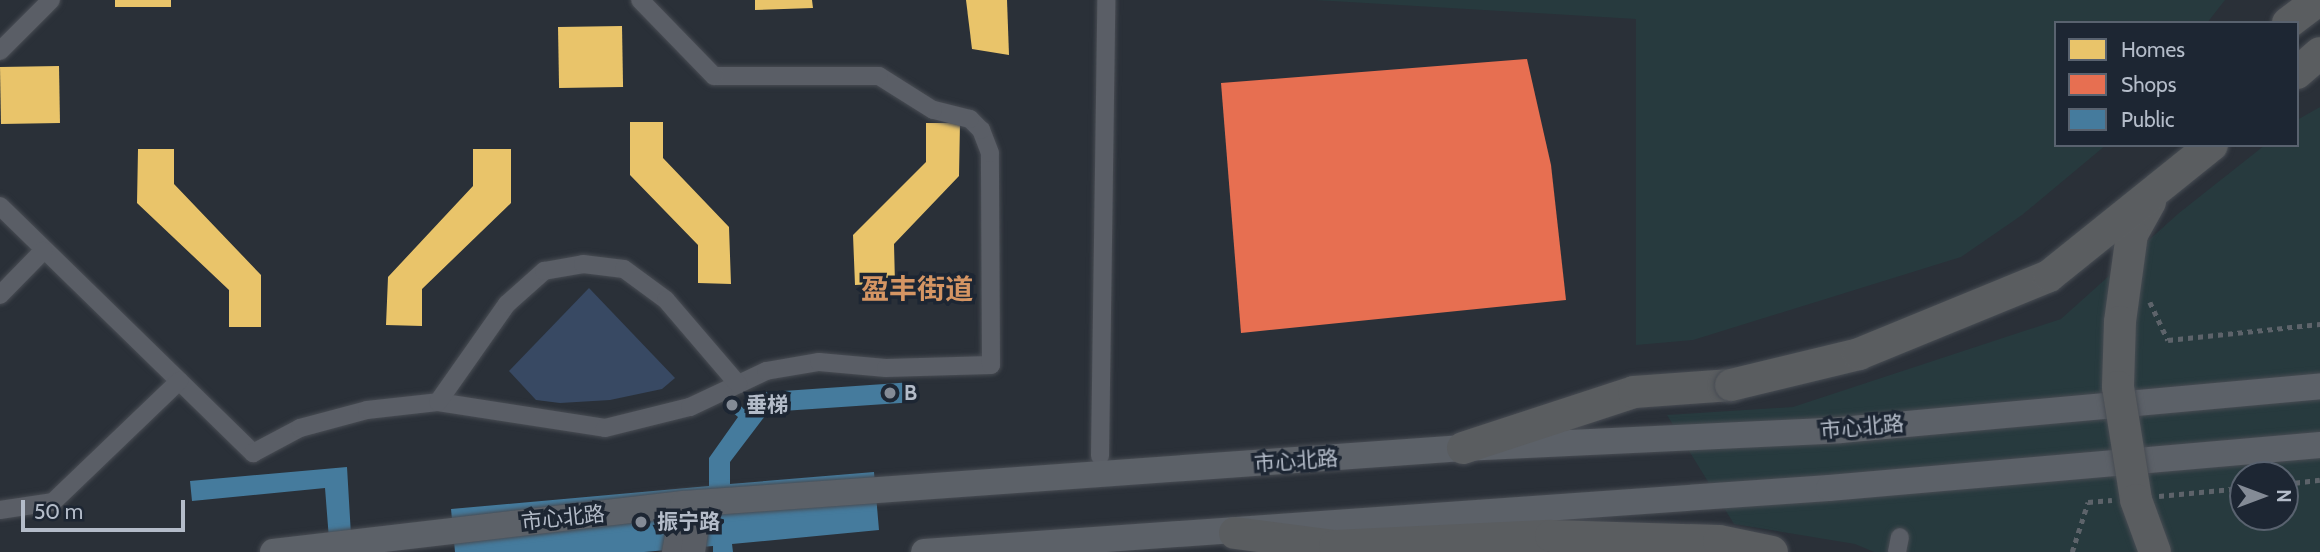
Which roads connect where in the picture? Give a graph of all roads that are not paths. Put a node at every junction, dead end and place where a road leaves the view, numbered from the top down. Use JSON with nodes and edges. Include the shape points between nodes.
{"nodes":[{"id":1,"x":51,"y":0,"type":"edge"},
{"id":2,"x":640,"y":0,"type":"edge"},
{"id":3,"x":1106,"y":0,"type":"edge"},
{"id":4,"x":2319,"y":0,"type":"edge"},
{"id":5,"x":2291,"y":21,"type":"edge"},
{"id":6,"x":0,"y":51,"type":"edge"},
{"id":7,"x":2320,"y":53,"type":"edge"},
{"id":8,"x":2299,"y":71,"type":"edge"},
{"id":9,"x":2179,"y":147,"type":"edge"},
{"id":10,"x":2210,"y":147,"type":"edge"},
{"id":11,"x":0,"y":206,"type":"edge"},
{"id":12,"x":43,"y":251,"type":"junction"},
{"id":13,"x":0,"y":295,"type":"edge"},
{"id":14,"x":179,"y":381,"type":"junction"},
{"id":15,"x":738,"y":384,"type":"junction"},
{"id":16,"x":2320,"y":386,"type":"edge"},
{"id":17,"x":438,"y":402,"type":"junction"},
{"id":18,"x":2320,"y":445,"type":"edge"},
{"id":19,"x":1463,"y":448,"type":"junction"},
{"id":20,"x":1100,"y":456,"type":"dead end"},
{"id":21,"x":692,"y":505,"type":"junction"},
{"id":22,"x":0,"y":510,"type":"edge"},
{"id":23,"x":1235,"y":533,"type":"junction"},
{"id":24,"x":1004,"y":550,"type":"edge"},
{"id":25,"x":272,"y":552,"type":"edge"},
{"id":26,"x":674,"y":552,"type":"edge"},
{"id":27,"x":693,"y":552,"type":"edge"},
{"id":28,"x":925,"y":552,"type":"edge"},
{"id":29,"x":1772,"y":552,"type":"edge"},
{"id":30,"x":2155,"y":552,"type":"edge"}],
"edges":[{"from":1,"to":6,"type":"street"},
{"from":2,"to":15,"type":"street","via":[[715,76],[879,76],[933,110],[970,119],[981,130],[990,153],[991,365],[886,369],[818,362],[766,371]]},
{"from":3,"to":20,"type":"street"},
{"from":4,"to":5,"type":"highway"},
{"from":7,"to":8,"type":"highway"},
{"from":9,"to":30,"type":"highway","bridge":true,"via":[[2132,234],[2120,322],[2120,399],[2136,500]]},
{"from":10,"to":19,"type":"highway","bridge":true,"via":[[2049,276],[1859,354],[1731,385],[1634,392]]},
{"from":11,"to":12,"type":"street"},
{"from":12,"to":13,"type":"street"},
{"from":12,"to":14,"type":"street"},
{"from":14,"to":17,"type":"street","via":[[253,453],[314,425],[367,411]]},
{"from":14,"to":22,"type":"street","via":[[52,502]]},
{"from":15,"to":17,"type":"street","via":[[690,407],[605,428]]},
{"from":15,"to":17,"type":"street","via":[[666,300],[624,270],[583,264],[544,271],[507,304]]},
{"from":16,"to":19,"type":"main road","name":"市心北路","via":[[1841,430]]},
{"from":18,"to":23,"type":"main road"},
{"from":19,"to":21,"type":"main road","name":"市心北路"},
{"from":21,"to":25,"type":"main road","name":"市心北路"},
{"from":21,"to":26,"type":"main road"},
{"from":21,"to":27,"type":"main road"},
{"from":23,"to":24,"type":"main road"},
{"from":23,"to":29,"type":"highway","via":[[1335,546],[1551,536],[1719,541]]},
{"from":24,"to":28,"type":"main road"}]}
